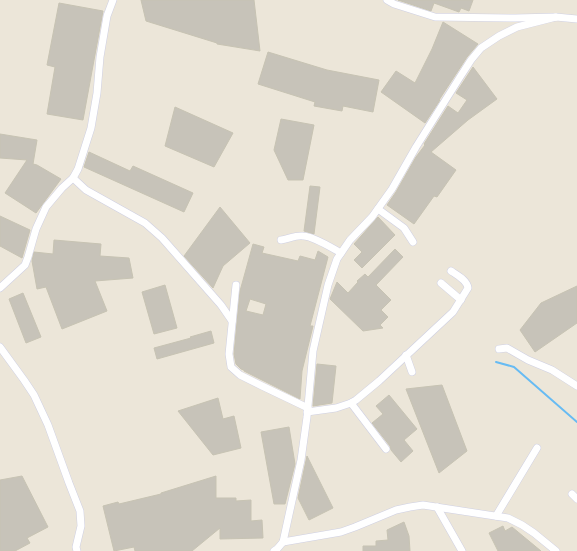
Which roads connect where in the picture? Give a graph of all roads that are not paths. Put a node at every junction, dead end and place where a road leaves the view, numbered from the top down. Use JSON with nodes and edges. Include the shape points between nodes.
{"nodes":[{"id":1,"x":113,"y":0,"type":"edge"},
{"id":2,"x":387,"y":0,"type":"edge"},
{"id":3,"x":556,"y":17,"type":"junction"},
{"id":4,"x":508,"y":18,"type":"junction"},
{"id":5,"x":577,"y":19,"type":"edge"},
{"id":6,"x":508,"y":32,"type":"junction"},
{"id":7,"x":73,"y":178,"type":"junction"},
{"id":8,"x":378,"y":209,"type":"junction"},
{"id":9,"x":281,"y":240,"type":"dead end"},
{"id":10,"x":413,"y":242,"type":"dead end"},
{"id":11,"x":341,"y":253,"type":"junction"},
{"id":12,"x":451,"y":271,"type":"dead end"},
{"id":13,"x":441,"y":283,"type":"dead end"},
{"id":14,"x":236,"y":285,"type":"dead end"},
{"id":15,"x":0,"y":288,"type":"edge"},
{"id":16,"x":461,"y":300,"type":"junction"},
{"id":17,"x":232,"y":321,"type":"junction"},
{"id":18,"x":0,"y":347,"type":"edge"},
{"id":19,"x":499,"y":349,"type":"dead end"},
{"id":20,"x":406,"y":355,"type":"junction"},
{"id":21,"x":412,"y":372,"type":"dead end"},
{"id":22,"x":577,"y":386,"type":"edge"},
{"id":23,"x":351,"y":404,"type":"junction"},
{"id":24,"x":308,"y":410,"type":"junction"},
{"id":25,"x":537,"y":448,"type":"dead end"},
{"id":26,"x":386,"y":449,"type":"dead end"},
{"id":27,"x":438,"y":507,"type":"junction"},
{"id":28,"x":496,"y":516,"type":"junction"},
{"id":29,"x":283,"y":542,"type":"junction"},
{"id":30,"x":77,"y":551,"type":"edge"},
{"id":31,"x":274,"y":551,"type":"edge"},
{"id":32,"x":462,"y":551,"type":"edge"},
{"id":33,"x":556,"y":551,"type":"edge"}],
"edges":[{"from":1,"to":7,"type":"street","via":[[107,16],[91,128]]},
{"from":2,"to":4,"type":"street","via":[[435,17]]},
{"from":3,"to":4,"type":"street"},
{"from":3,"to":5,"type":"street"},
{"from":3,"to":6,"type":"street"},
{"from":4,"to":6,"type":"street"},
{"from":6,"to":8,"type":"street","via":[[482,48],[471,60]]},
{"from":7,"to":15,"type":"street","via":[[46,207],[25,265]]},
{"from":7,"to":17,"type":"street","via":[[86,190],[144,223],[162,238]]},
{"from":8,"to":10,"type":"street","via":[[404,228]]},
{"from":8,"to":11,"type":"street"},
{"from":9,"to":11,"type":"street","via":[[299,236],[312,237]]},
{"from":11,"to":24,"type":"street","via":[[328,285],[313,351]]},
{"from":12,"to":16,"type":"street","via":[[468,285]]},
{"from":13,"to":16,"type":"street"},
{"from":14,"to":17,"type":"street"},
{"from":16,"to":20,"type":"street","via":[[452,312]]},
{"from":17,"to":24,"type":"street","via":[[230,367],[240,375]]},
{"from":18,"to":30,"type":"street","via":[[34,395],[48,425],[80,511],[82,526]]},
{"from":19,"to":22,"type":"street","via":[[507,348],[552,370]]},
{"from":20,"to":21,"type":"street"},
{"from":20,"to":23,"type":"street"},
{"from":23,"to":24,"type":"street"},
{"from":23,"to":26,"type":"street"},
{"from":24,"to":29,"type":"street","via":[[301,460]]},
{"from":25,"to":28,"type":"street"},
{"from":27,"to":28,"type":"street"},
{"from":27,"to":29,"type":"street","via":[[423,505],[403,508],[341,532]]},
{"from":27,"to":32,"type":"street"},
{"from":28,"to":33,"type":"street","via":[[508,518],[522,525]]},
{"from":29,"to":31,"type":"street"}]}
